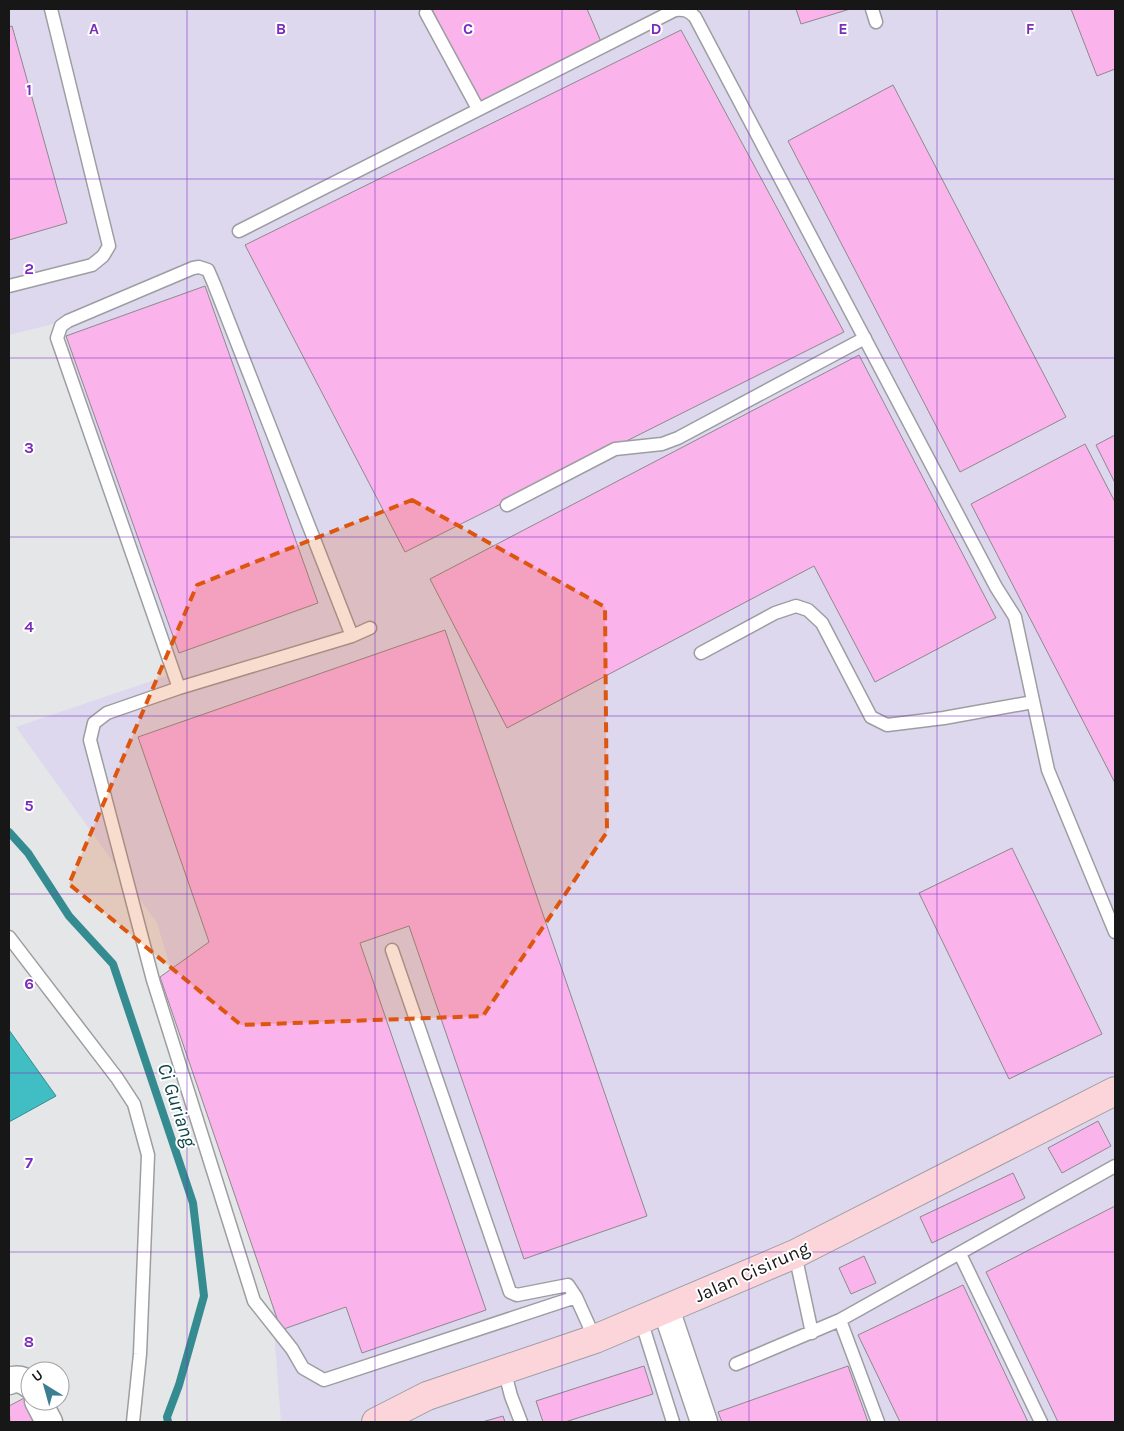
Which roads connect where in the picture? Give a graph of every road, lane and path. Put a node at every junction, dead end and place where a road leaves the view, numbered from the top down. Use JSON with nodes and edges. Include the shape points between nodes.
{"nodes":[{"id":1,"x":51,"y":9,"type":"edge"},
{"id":2,"x":872,"y":9,"type":"edge"},
{"id":3,"x":426,"y":13,"type":"dead end"},
{"id":4,"x":876,"y":22,"type":"dead end"},
{"id":5,"x":478,"y":109,"type":"junction"},
{"id":6,"x":238,"y":231,"type":"dead end"},
{"id":7,"x":9,"y":286,"type":"edge"},
{"id":8,"x":865,"y":338,"type":"junction"},
{"id":9,"x":507,"y":505,"type":"dead end"},
{"id":10,"x":370,"y":628,"type":"dead end"},
{"id":11,"x":352,"y":636,"type":"junction"},
{"id":12,"x":701,"y":653,"type":"dead end"},
{"id":13,"x":179,"y":688,"type":"junction"},
{"id":14,"x":1033,"y":702,"type":"junction"},
{"id":15,"x":1115,"y":932,"type":"edge"},
{"id":16,"x":9,"y":937,"type":"edge"},
{"id":17,"x":392,"y":950,"type":"dead end"},
{"id":18,"x":1115,"y":1091,"type":"edge"},
{"id":19,"x":1115,"y":1166,"type":"edge"},
{"id":20,"x":795,"y":1254,"type":"junction"},
{"id":21,"x":960,"y":1254,"type":"junction"},
{"id":22,"x":576,"y":1297,"type":"junction"},
{"id":23,"x":654,"y":1314,"type":"junction"},
{"id":24,"x":840,"y":1320,"type":"junction"},
{"id":25,"x":812,"y":1333,"type":"junction"},
{"id":26,"x":596,"y":1339,"type":"junction"},
{"id":27,"x":736,"y":1364,"type":"dead end"},
{"id":28,"x":504,"y":1369,"type":"junction"},
{"id":29,"x":133,"y":1422,"type":"edge"},
{"id":30,"x":376,"y":1422,"type":"edge"},
{"id":31,"x":521,"y":1422,"type":"edge"},
{"id":32,"x":673,"y":1422,"type":"edge"},
{"id":33,"x":704,"y":1422,"type":"edge"},
{"id":34,"x":878,"y":1422,"type":"edge"},
{"id":35,"x":1041,"y":1422,"type":"edge"}],
"edges":[{"from":1,"to":7,"type":"lane","via":[[109,246],[92,265]]},
{"from":2,"to":4,"type":"lane"},
{"from":3,"to":5,"type":"lane"},
{"from":5,"to":6,"type":"lane"},
{"from":5,"to":8,"type":"lane","via":[[675,10],[690,12]]},
{"from":8,"to":9,"type":"lane","via":[[678,438],[662,444],[615,449]]},
{"from":8,"to":14,"type":"lane","via":[[996,587],[1015,617]]},
{"from":10,"to":11,"type":"lane"},
{"from":11,"to":13,"type":"lane"},
{"from":11,"to":13,"type":"lane","via":[[208,270],[193,268],[68,321],[61,326],[57,338]]},
{"from":12,"to":14,"type":"lane","via":[[774,613],[796,606],[808,610],[822,623],[871,717],[887,725]]},
{"from":13,"to":22,"type":"lane","via":[[107,713],[94,723],[90,740],[153,980],[254,1301],[303,1368],[324,1380]]},
{"from":14,"to":15,"type":"lane","via":[[1048,770]]},
{"from":16,"to":29,"type":"lane","via":[[117,1078],[134,1104],[144,1134],[148,1165],[140,1354]]},
{"from":17,"to":22,"type":"lane","via":[[510,1292],[517,1295],[568,1284]]},
{"from":18,"to":20,"type":"main road","name":"Jalan Cisirung"},
{"from":19,"to":21,"type":"lane"},
{"from":20,"to":23,"type":"main road","name":"Jalan Cisirung"},
{"from":20,"to":25,"type":"lane"},
{"from":21,"to":24,"type":"lane"},
{"from":21,"to":35,"type":"lane"},
{"from":22,"to":26,"type":"lane"},
{"from":23,"to":26,"type":"main road","name":"Jalan Cisirung"},
{"from":23,"to":32,"type":"lane"},
{"from":23,"to":33,"type":"street"},
{"from":24,"to":25,"type":"lane"},
{"from":24,"to":34,"type":"lane"},
{"from":25,"to":27,"type":"lane"},
{"from":26,"to":28,"type":"main road","name":"Jalan Cisirung"},
{"from":28,"to":30,"type":"main road","name":"Jalan Cisirung","via":[[427,1396]]},
{"from":28,"to":31,"type":"lane"}]}
